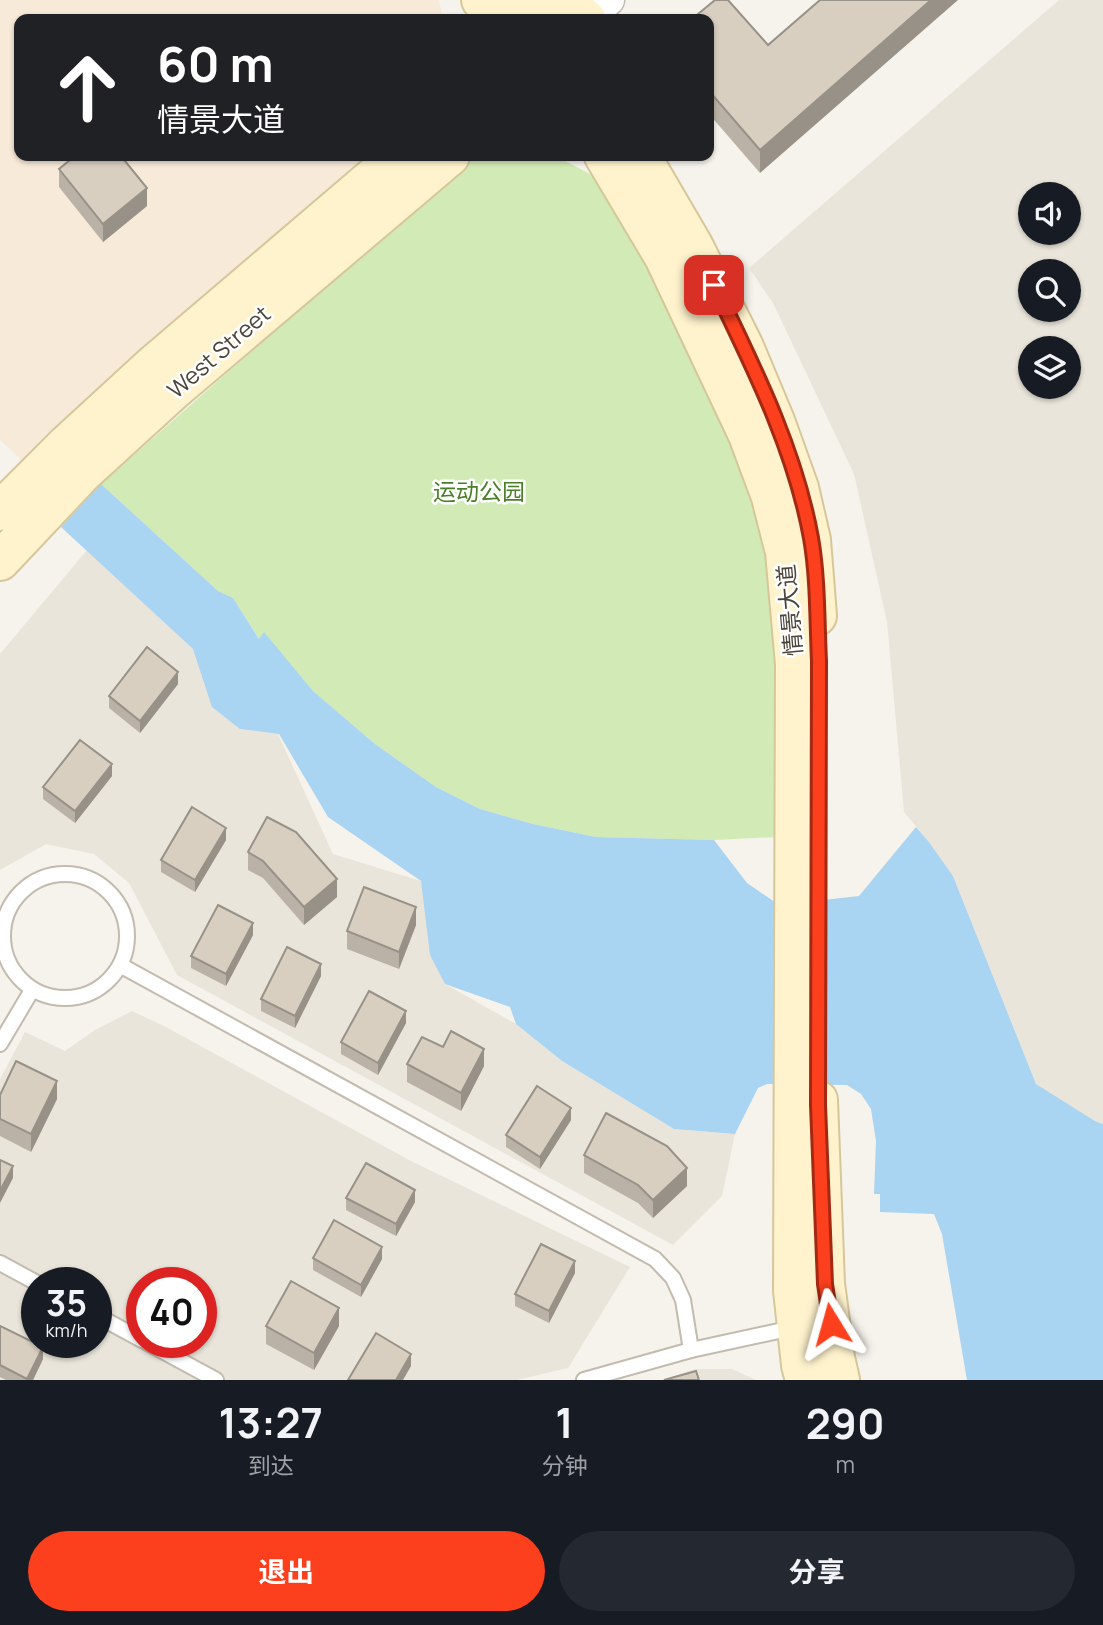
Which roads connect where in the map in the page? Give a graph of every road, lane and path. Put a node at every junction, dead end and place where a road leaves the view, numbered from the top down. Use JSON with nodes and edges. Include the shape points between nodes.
{"nodes":[{"id":1,"x":481,"y":0,"type":"edge"},
{"id":2,"x":609,"y":0,"type":"edge"},
{"id":3,"x":519,"y":11,"type":"edge"},
{"id":4,"x":581,"y":14,"type":"edge"},
{"id":5,"x":593,"y":14,"type":"edge"},
{"id":6,"x":392,"y":161,"type":"edge"},
{"id":7,"x":444,"y":161,"type":"edge"},
{"id":8,"x":607,"y":161,"type":"edge"},
{"id":9,"x":643,"y":161,"type":"edge"},
{"id":10,"x":785,"y":493,"type":"junction"},
{"id":11,"x":0,"y":511,"type":"edge"},
{"id":12,"x":0,"y":561,"type":"edge"},
{"id":13,"x":120,"y":965,"type":"junction"},
{"id":14,"x":32,"y":990,"type":"junction"},
{"id":15,"x":0,"y":1044,"type":"edge"},
{"id":16,"x":0,"y":1263,"type":"edge"},
{"id":17,"x":21,"y":1274,"type":"edge"},
{"id":18,"x":814,"y":1326,"type":"junction"},
{"id":19,"x":691,"y":1350,"type":"junction"},
{"id":20,"x":175,"y":1358,"type":"edge"},
{"id":21,"x":216,"y":1380,"type":"edge"},
{"id":22,"x":584,"y":1380,"type":"edge"},
{"id":23,"x":805,"y":1380,"type":"edge"},
{"id":24,"x":840,"y":1380,"type":"edge"}],
"edges":[{"from":1,"to":3,"type":"street"},
{"from":2,"to":5,"type":"street"},
{"from":3,"to":4,"type":"street","via":[[548,3]]},
{"from":6,"to":11,"type":"street","name":"West Street","via":[[152,366]]},
{"from":7,"to":12,"type":"street","name":"West Street","via":[[174,390],[83,473]]},
{"from":8,"to":10,"type":"street","name":"情景大道","via":[[664,257],[748,435]]},
{"from":9,"to":10,"type":"street","name":"情景大道","via":[[694,244],[744,346],[775,421]]},
{"from":10,"to":18,"type":"street","name":"情景大道","via":[[811,540],[819,661],[806,881],[806,1106],[825,1284]]},
{"from":13,"to":14,"type":"lane","via":[[104,985],[82,996],[56,998]]},
{"from":13,"to":14,"type":"lane","via":[[127,942],[125,919],[114,898],[97,883],[75,875],[51,876],[29,885],[12,903],[3,926],[4,950],[14,973]]},
{"from":13,"to":19,"type":"lane","via":[[655,1259],[674,1278],[683,1300]]},
{"from":14,"to":15,"type":"lane"},
{"from":16,"to":17,"type":"lane"},
{"from":18,"to":19,"type":"lane"},
{"from":18,"to":23,"type":"street"},
{"from":18,"to":24,"type":"street"},
{"from":19,"to":22,"type":"lane"},
{"from":20,"to":21,"type":"lane"}]}
